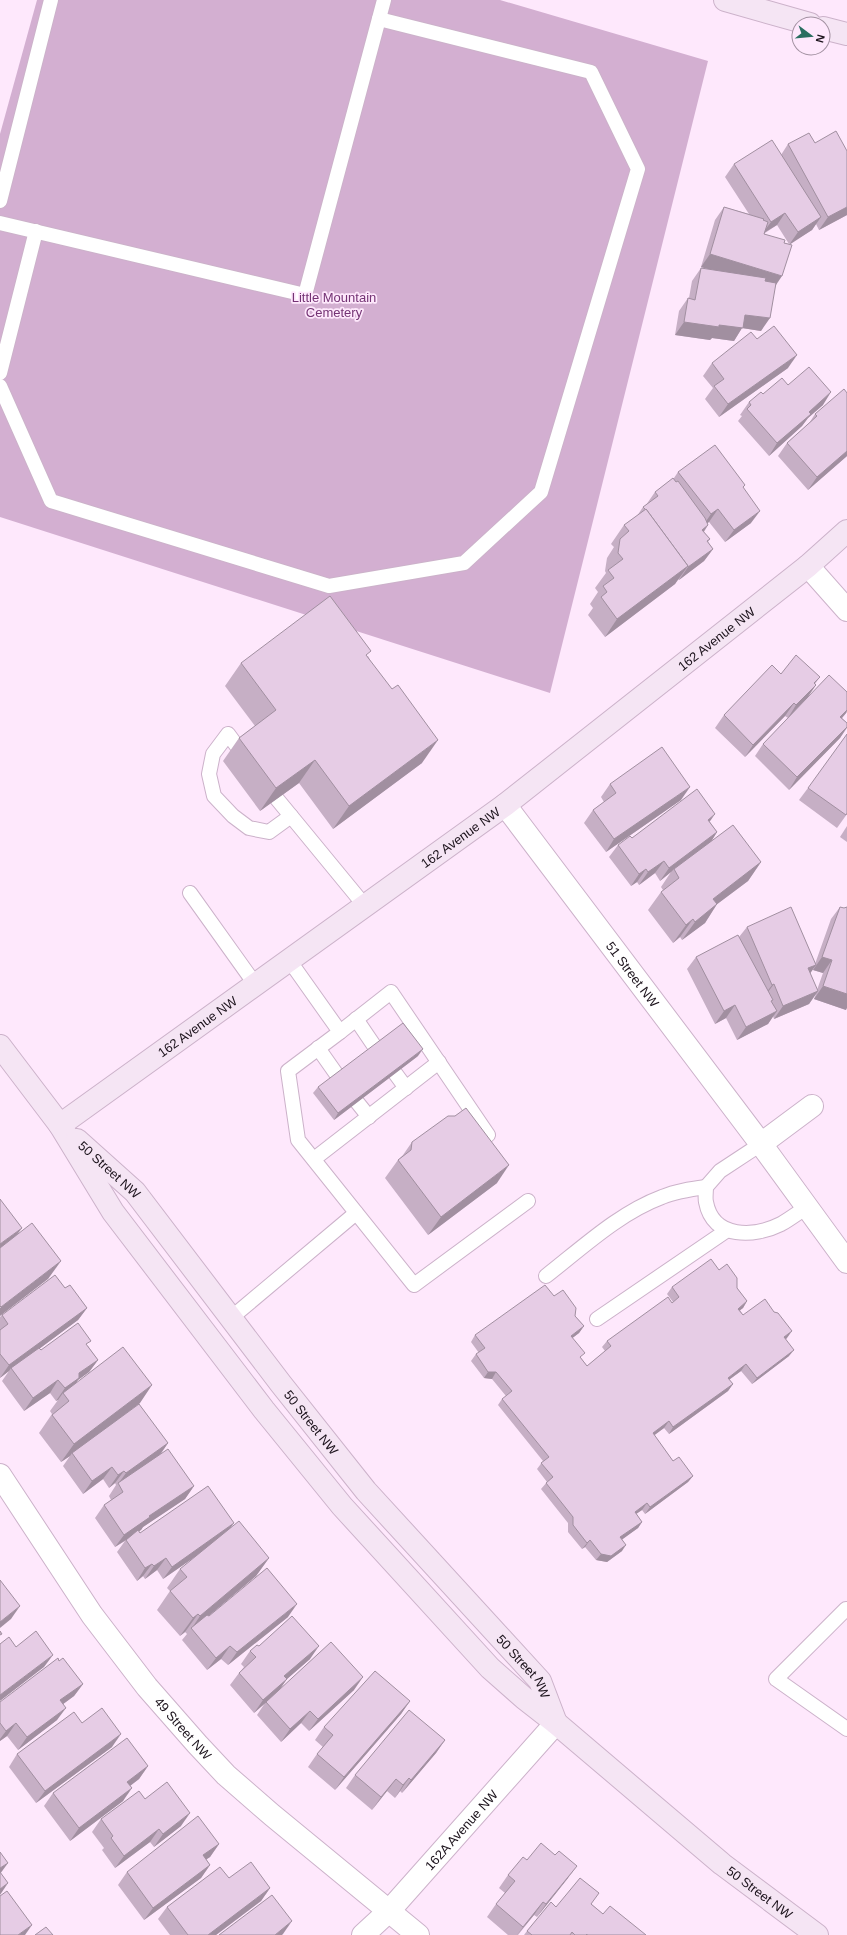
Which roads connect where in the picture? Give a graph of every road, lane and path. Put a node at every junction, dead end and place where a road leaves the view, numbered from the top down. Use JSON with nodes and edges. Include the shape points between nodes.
{"nodes":[{"id":1,"x":51,"y":0,"type":"edge"},
{"id":2,"x":384,"y":0,"type":"edge"},
{"id":3,"x":725,"y":0,"type":"edge"},
{"id":4,"x":757,"y":4,"type":"edge"},
{"id":5,"x":791,"y":17,"type":"edge"},
{"id":6,"x":379,"y":19,"type":"junction"},
{"id":7,"x":831,"y":30,"type":"edge"},
{"id":8,"x":847,"y":34,"type":"edge"},
{"id":9,"x":0,"y":201,"type":"edge"},
{"id":10,"x":0,"y":223,"type":"edge"},
{"id":11,"x":36,"y":231,"type":"junction"},
{"id":12,"x":0,"y":373,"type":"edge"},
{"id":13,"x":0,"y":386,"type":"edge"},
{"id":14,"x":847,"y":531,"type":"edge"},
{"id":15,"x":808,"y":566,"type":"junction"},
{"id":16,"x":847,"y":610,"type":"edge"},
{"id":17,"x":239,"y":748,"type":"dead end"},
{"id":18,"x":278,"y":799,"type":"edge"},
{"id":19,"x":506,"y":805,"type":"junction"},
{"id":20,"x":291,"y":816,"type":"junction"},
{"id":21,"x":190,"y":893,"type":"dead end"},
{"id":22,"x":365,"y":906,"type":"junction"},
{"id":23,"x":289,"y":960,"type":"junction"},
{"id":24,"x":256,"y":984,"type":"junction"},
{"id":25,"x":356,"y":1019,"type":"junction"},
{"id":26,"x":340,"y":1032,"type":"junction"},
{"id":27,"x":0,"y":1046,"type":"edge"},
{"id":28,"x":375,"y":1047,"type":"edge"},
{"id":29,"x":318,"y":1048,"type":"junction"},
{"id":30,"x":439,"y":1062,"type":"junction"},
{"id":31,"x":395,"y":1073,"type":"edge"},
{"id":32,"x":337,"y":1075,"type":"edge"},
{"id":33,"x":406,"y":1088,"type":"junction"},
{"id":34,"x":357,"y":1102,"type":"edge"},
{"id":35,"x":812,"y":1106,"type":"dead end"},
{"id":36,"x":369,"y":1117,"type":"junction"},
{"id":37,"x":60,"y":1125,"type":"junction"},
{"id":38,"x":488,"y":1135,"type":"edge"},
{"id":39,"x":761,"y":1144,"type":"junction"},
{"id":40,"x":314,"y":1159,"type":"junction"},
{"id":41,"x":706,"y":1187,"type":"junction"},
{"id":42,"x":528,"y":1202,"type":"dead end"},
{"id":43,"x":807,"y":1207,"type":"junction"},
{"id":44,"x":356,"y":1213,"type":"junction"},
{"id":45,"x":726,"y":1231,"type":"junction"},
{"id":46,"x":847,"y":1262,"type":"edge"},
{"id":47,"x":546,"y":1276,"type":"dead end"},
{"id":48,"x":231,"y":1318,"type":"junction"},
{"id":49,"x":597,"y":1319,"type":"dead end"},
{"id":50,"x":0,"y":1475,"type":"edge"},
{"id":51,"x":847,"y":1609,"type":"edge"},
{"id":52,"x":556,"y":1723,"type":"junction"},
{"id":53,"x":847,"y":1729,"type":"edge"},
{"id":54,"x":388,"y":1911,"type":"junction"},
{"id":55,"x":363,"y":1935,"type":"edge"},
{"id":56,"x":418,"y":1935,"type":"edge"},
{"id":57,"x":817,"y":1935,"type":"edge"}],
"edges":[{"from":1,"to":9,"type":"lane"},
{"from":2,"to":6,"type":"lane"},
{"from":3,"to":4,"type":"main road"},
{"from":4,"to":5,"type":"main road"},
{"from":6,"to":11,"type":"lane","via":[[305,295]]},
{"from":6,"to":13,"type":"lane","via":[[591,72],[638,169],[541,492],[464,563],[329,586],[51,500]]},
{"from":7,"to":8,"type":"main road"},
{"from":10,"to":11,"type":"lane"},
{"from":11,"to":12,"type":"lane"},
{"from":14,"to":15,"type":"main road","name":"162 Avenue NW"},
{"from":15,"to":16,"type":"street"},
{"from":15,"to":19,"type":"main road","name":"162 Avenue NW"},
{"from":17,"to":20,"type":"lane","via":[[228,734],[213,754],[209,774],[214,796],[249,828],[269,832]]},
{"from":18,"to":20,"type":"lane"},
{"from":19,"to":22,"type":"main road","name":"162 Avenue NW"},
{"from":19,"to":39,"type":"street","name":"51 Street NW"},
{"from":20,"to":22,"type":"lane"},
{"from":21,"to":24,"type":"lane"},
{"from":22,"to":23,"type":"main road","name":"162 Avenue NW"},
{"from":23,"to":24,"type":"main road","name":"162 Avenue NW"},
{"from":23,"to":26,"type":"lane"},
{"from":24,"to":37,"type":"main road","name":"162 Avenue NW"},
{"from":25,"to":26,"type":"lane"},
{"from":25,"to":28,"type":"lane"},
{"from":25,"to":30,"type":"lane","via":[[391,992]]},
{"from":26,"to":29,"type":"lane"},
{"from":27,"to":37,"type":"main road","name":"50 Street NW"},
{"from":29,"to":32,"type":"lane"},
{"from":29,"to":40,"type":"lane","via":[[288,1071],[298,1140]]},
{"from":30,"to":33,"type":"lane"},
{"from":30,"to":38,"type":"lane"},
{"from":31,"to":33,"type":"lane"},
{"from":33,"to":36,"type":"lane"},
{"from":34,"to":36,"type":"lane"},
{"from":35,"to":39,"type":"street"},
{"from":36,"to":40,"type":"lane"},
{"from":37,"to":48,"type":"main road","name":"50 Street NW","via":[[134,1192]]},
{"from":37,"to":52,"type":"main road","name":"50 Street NW","via":[[113,1212],[264,1410],[342,1506],[490,1668]]},
{"from":39,"to":41,"type":"lane","via":[[720,1172]]},
{"from":39,"to":43,"type":"street","name":"51 Street NW"},
{"from":40,"to":44,"type":"lane"},
{"from":41,"to":45,"type":"lane","via":[[706,1202],[710,1212]]},
{"from":41,"to":47,"type":"lane","via":[[681,1190],[639,1208],[610,1226]]},
{"from":42,"to":44,"type":"lane","via":[[414,1285]]},
{"from":43,"to":45,"type":"lane","via":[[781,1224],[759,1232]]},
{"from":43,"to":46,"type":"street","name":"51 Street NW"},
{"from":44,"to":48,"type":"lane"},
{"from":45,"to":49,"type":"lane"},
{"from":48,"to":52,"type":"main road","name":"50 Street NW","via":[[366,1491],[540,1681]]},
{"from":50,"to":54,"type":"street","name":"49 Street NW","via":[[92,1614],[147,1687],[197,1744],[226,1775],[272,1816]]},
{"from":51,"to":53,"type":"lane","via":[[776,1679]]},
{"from":52,"to":54,"type":"street","name":"162A Avenue NW"},
{"from":52,"to":57,"type":"main road","name":"50 Street NW","via":[[722,1864]]},
{"from":54,"to":55,"type":"street","name":"162A Avenue NW"},
{"from":54,"to":56,"type":"street","name":"49 Street NW"}]}
